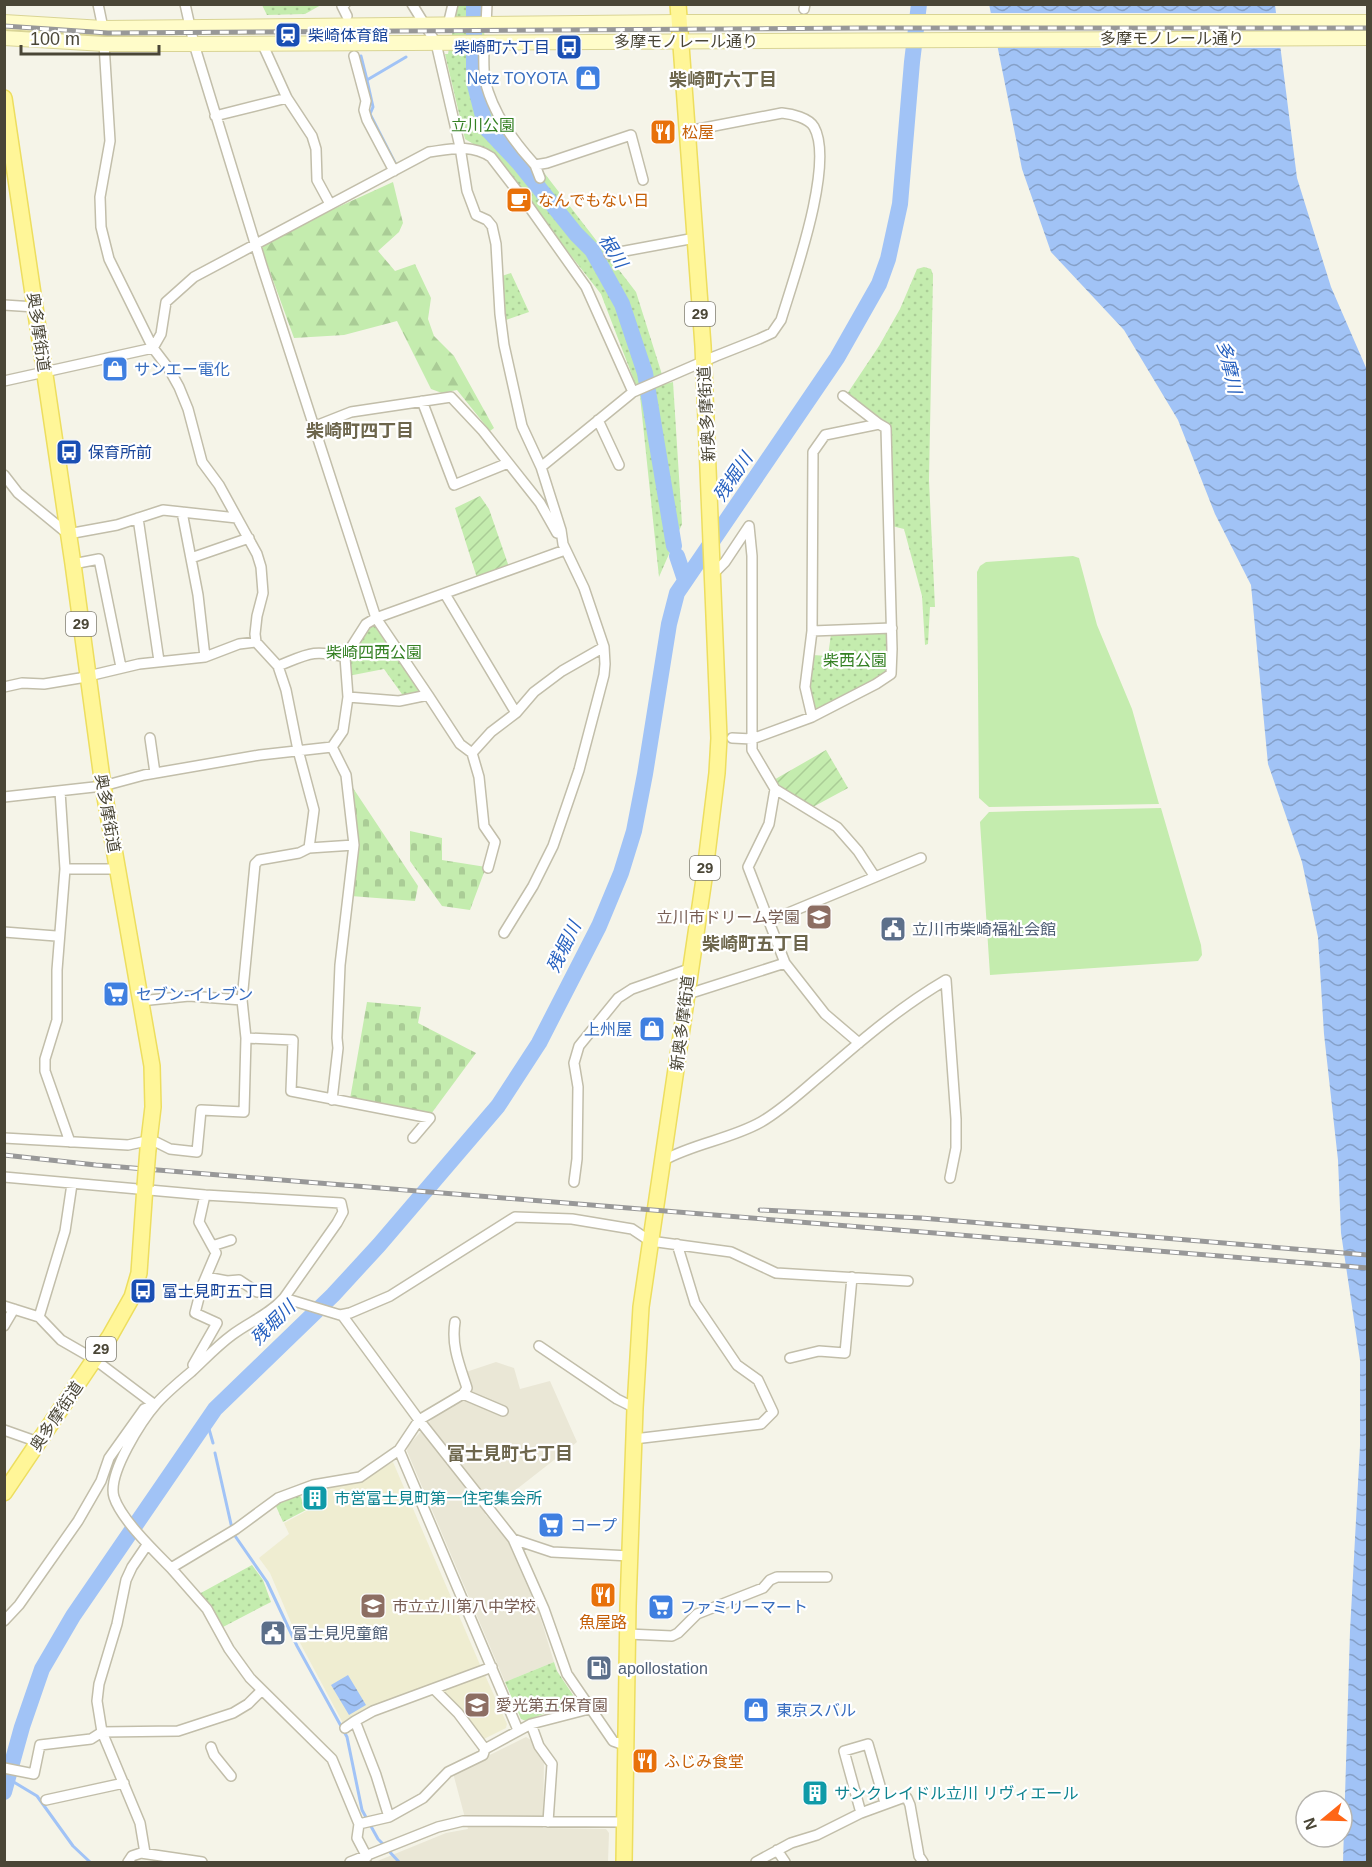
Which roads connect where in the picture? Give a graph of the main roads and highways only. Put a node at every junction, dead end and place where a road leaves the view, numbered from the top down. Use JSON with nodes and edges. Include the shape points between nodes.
{"nodes":[{"id":1,"x":678,"y":4,"type":"edge"},
{"id":2,"x":680,"y":21,"type":"junction"},
{"id":3,"x":4,"y":22,"type":"edge"},
{"id":4,"x":1368,"y":22,"type":"edge"},
{"id":5,"x":4,"y":38,"type":"edge"},
{"id":6,"x":1368,"y":38,"type":"edge"},
{"id":7,"x":681,"y":41,"type":"junction"},
{"id":8,"x":4,"y":98,"type":"edge"},
{"id":9,"x":4,"y":1493,"type":"edge"},
{"id":10,"x":624,"y":1863,"type":"edge"}],
"edges":[{"from":1,"to":2,"type":"main road","name":"新奥多摩街道","number":"29"},
{"from":2,"to":3,"type":"main road","name":"多摩モノレール通り","via":[[103,28]]},
{"from":2,"to":4,"type":"main road","name":"多摩モノレール通り"},
{"from":2,"to":7,"type":"main road","name":"新奥多摩街道","number":"29"},
{"from":5,"to":7,"type":"main road","name":"多摩モノレール通り","via":[[104,44]]},
{"from":6,"to":7,"type":"main road","name":"多摩モノレール通り"},
{"from":7,"to":10,"type":"main road","name":"新奥多摩街道","number":"29","via":[[704,362],[719,738],[641,1307],[630,1556]]},
{"from":8,"to":9,"type":"main road","name":"奥多摩街道","number":"29","bridge":true,"via":[[103,786],[153,1079],[139,1273],[132,1297]]}]}
